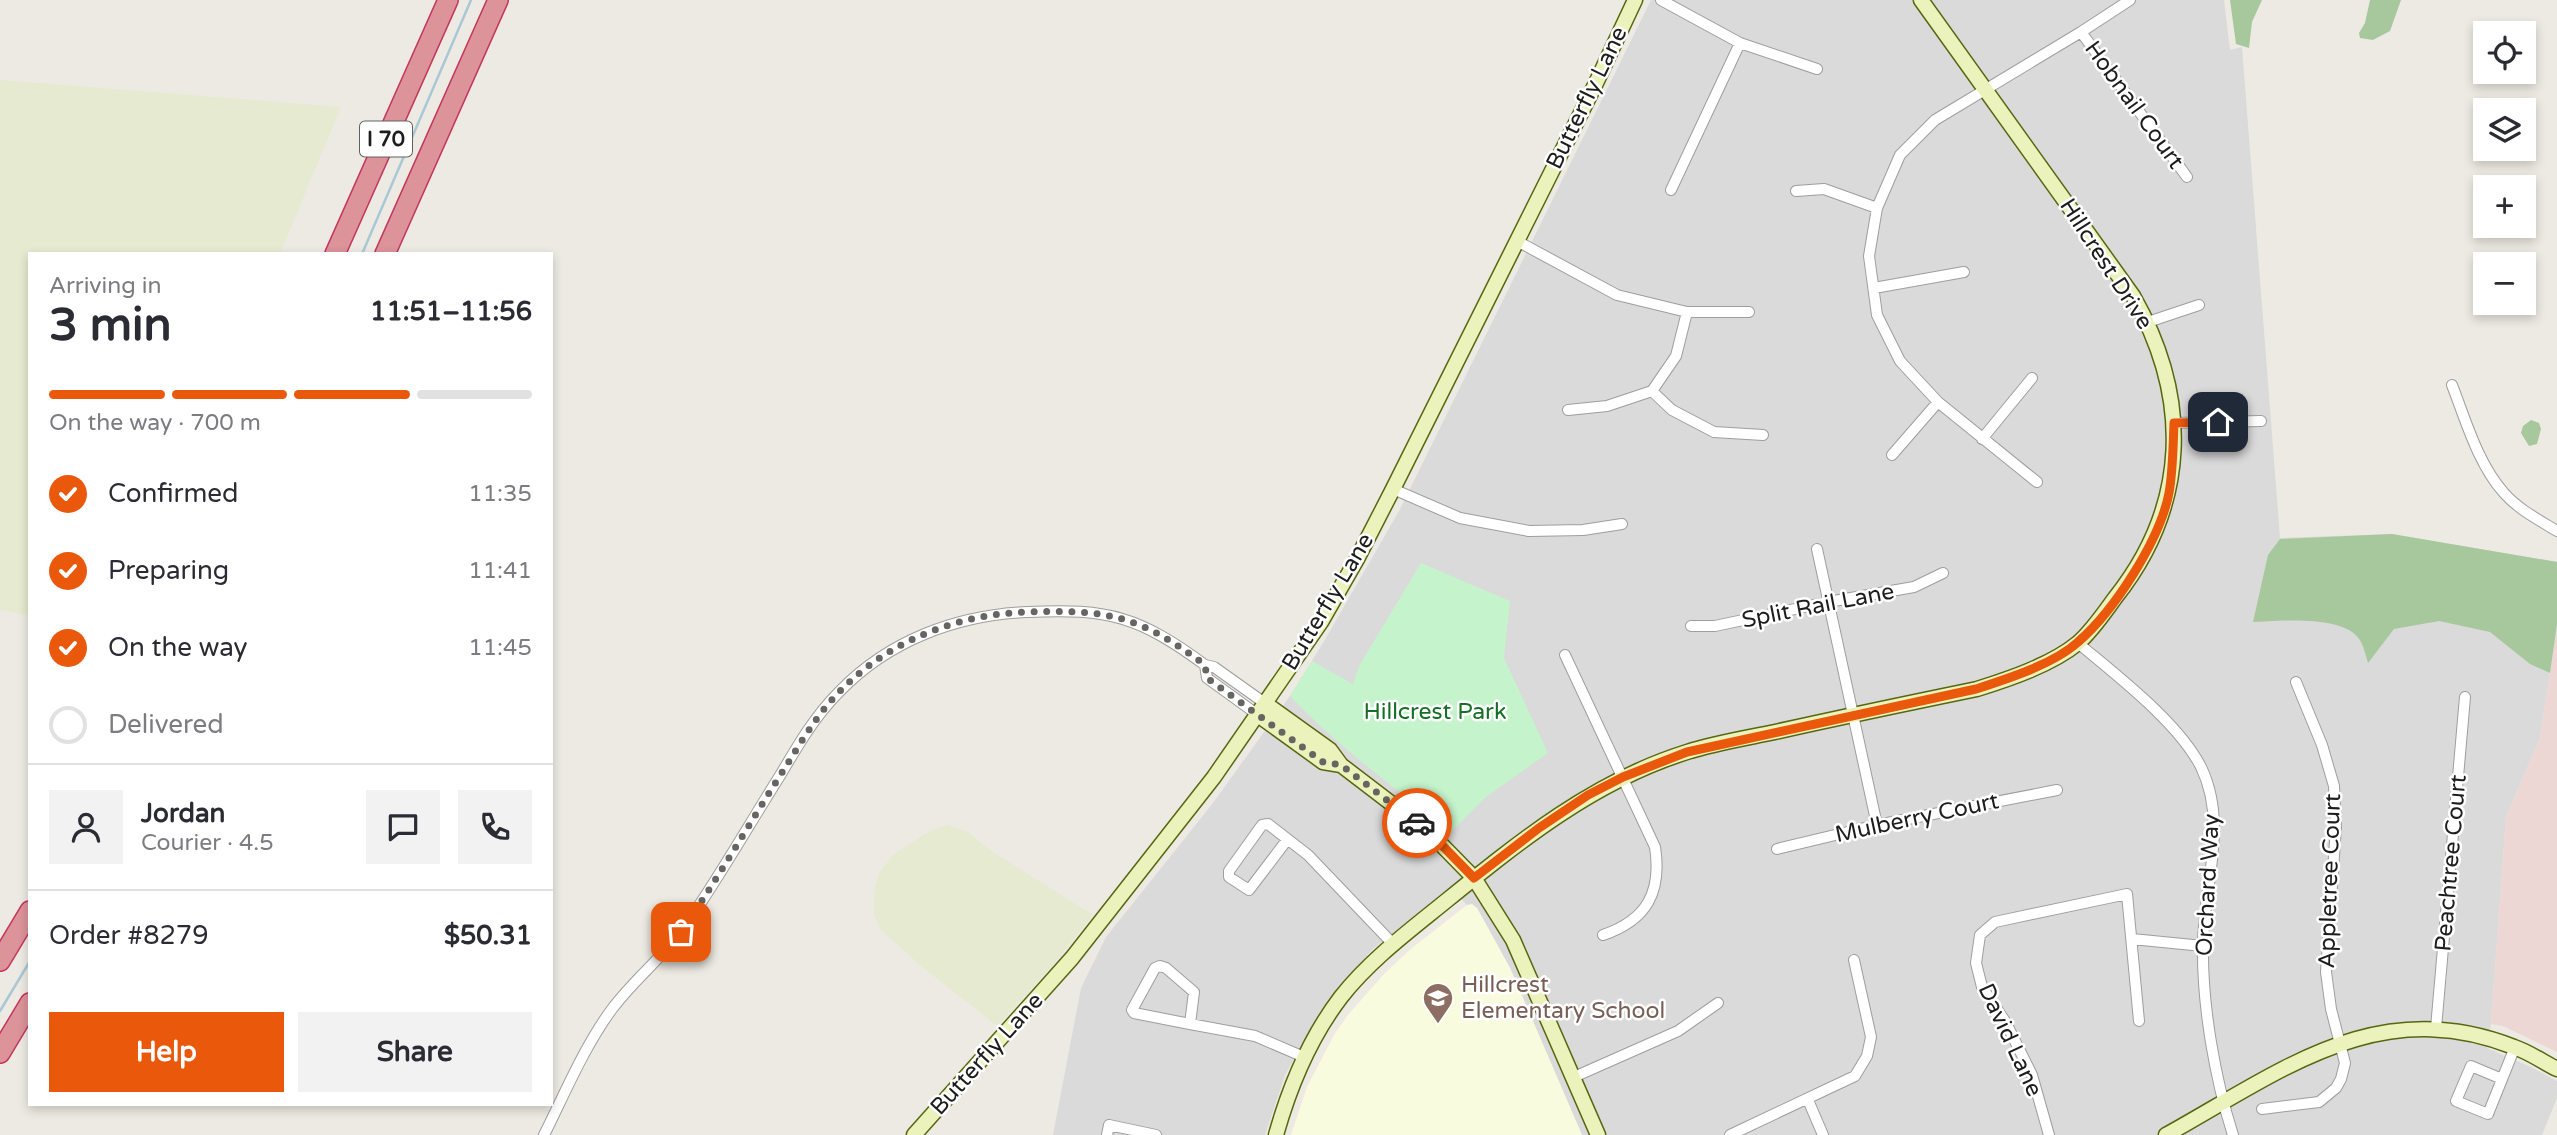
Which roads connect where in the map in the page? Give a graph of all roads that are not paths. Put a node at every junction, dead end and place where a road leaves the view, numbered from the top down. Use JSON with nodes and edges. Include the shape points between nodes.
{"nodes":[{"id":1,"x":448,"y":0,"type":"edge"},
{"id":2,"x":498,"y":0,"type":"edge"},
{"id":3,"x":1635,"y":0,"type":"edge"},
{"id":4,"x":1661,"y":0,"type":"edge"},
{"id":5,"x":1921,"y":0,"type":"edge"},
{"id":6,"x":2130,"y":0,"type":"edge"},
{"id":7,"x":2081,"y":32,"type":"junction"},
{"id":8,"x":1740,"y":43,"type":"junction"},
{"id":9,"x":1816,"y":69,"type":"dead end"},
{"id":10,"x":1984,"y":89,"type":"junction"},
{"id":11,"x":2187,"y":177,"type":"dead end"},
{"id":12,"x":1671,"y":190,"type":"dead end"},
{"id":13,"x":1796,"y":191,"type":"dead end"},
{"id":14,"x":1877,"y":208,"type":"junction"},
{"id":15,"x":1517,"y":241,"type":"junction"},
{"id":16,"x":336,"y":252,"type":"edge"},
{"id":17,"x":386,"y":252,"type":"edge"},
{"id":18,"x":1964,"y":272,"type":"dead end"},
{"id":19,"x":1874,"y":288,"type":"junction"},
{"id":20,"x":2199,"y":305,"type":"dead end"},
{"id":21,"x":1687,"y":312,"type":"junction"},
{"id":22,"x":1749,"y":312,"type":"dead end"},
{"id":23,"x":2148,"y":322,"type":"junction"},
{"id":24,"x":2032,"y":378,"type":"dead end"},
{"id":25,"x":2452,"y":385,"type":"dead end"},
{"id":26,"x":1652,"y":391,"type":"junction"},
{"id":27,"x":1938,"y":402,"type":"junction"},
{"id":28,"x":1568,"y":410,"type":"dead end"},
{"id":29,"x":2261,"y":421,"type":"dead end"},
{"id":30,"x":2174,"y":423,"type":"junction"},
{"id":31,"x":1763,"y":435,"type":"dead end"},
{"id":32,"x":1982,"y":439,"type":"junction"},
{"id":33,"x":1892,"y":455,"type":"dead end"},
{"id":34,"x":2037,"y":482,"type":"dead end"},
{"id":35,"x":1393,"y":489,"type":"junction"},
{"id":36,"x":1622,"y":524,"type":"dead end"},
{"id":37,"x":2557,"y":531,"type":"edge"},
{"id":38,"x":1817,"y":549,"type":"dead end"},
{"id":39,"x":1942,"y":573,"type":"dead end"},
{"id":40,"x":1828,"y":601,"type":"junction"},
{"id":41,"x":1692,"y":626,"type":"dead end"},
{"id":42,"x":2078,"y":643,"type":"junction"},
{"id":43,"x":1565,"y":655,"type":"dead end"},
{"id":44,"x":2296,"y":682,"type":"dead end"},
{"id":45,"x":2465,"y":697,"type":"dead end"},
{"id":46,"x":1262,"y":709,"type":"junction"},
{"id":47,"x":1853,"y":715,"type":"junction"},
{"id":48,"x":1623,"y":777,"type":"junction"},
{"id":49,"x":2057,"y":790,"type":"dead end"},
{"id":50,"x":1877,"y":825,"type":"junction"},
{"id":51,"x":1287,"y":840,"type":"junction"},
{"id":52,"x":1777,"y":849,"type":"dead end"},
{"id":53,"x":1474,"y":878,"type":"junction"},
{"id":54,"x":28,"y":914,"type":"edge"},
{"id":55,"x":1603,"y":935,"type":"dead end"},
{"id":56,"x":2132,"y":939,"type":"junction"},
{"id":57,"x":1393,"y":944,"type":"junction"},
{"id":58,"x":2203,"y":946,"type":"junction"},
{"id":59,"x":1854,"y":960,"type":"dead end"},
{"id":60,"x":0,"y":961,"type":"edge"},
{"id":61,"x":1717,"y":1003,"type":"dead end"},
{"id":62,"x":28,"y":1006,"type":"edge"},
{"id":63,"x":2139,"y":1021,"type":"dead end"},
{"id":64,"x":1190,"y":1024,"type":"junction"},
{"id":65,"x":2436,"y":1028,"type":"junction"},
{"id":66,"x":2340,"y":1042,"type":"junction"},
{"id":67,"x":2515,"y":1047,"type":"junction"},
{"id":68,"x":0,"y":1053,"type":"edge"},
{"id":69,"x":1304,"y":1057,"type":"junction"},
{"id":70,"x":2557,"y":1069,"type":"edge"},
{"id":71,"x":1574,"y":1077,"type":"junction"},
{"id":72,"x":2502,"y":1079,"type":"junction"},
{"id":73,"x":1808,"y":1100,"type":"junction"},
{"id":74,"x":2223,"y":1104,"type":"junction"},
{"id":75,"x":2262,"y":1109,"type":"dead end"},
{"id":76,"x":1134,"y":1133,"type":"edge"},
{"id":77,"x":544,"y":1135,"type":"edge"},
{"id":78,"x":914,"y":1135,"type":"edge"},
{"id":79,"x":1107,"y":1135,"type":"edge"},
{"id":80,"x":1156,"y":1135,"type":"edge"},
{"id":81,"x":1276,"y":1135,"type":"edge"},
{"id":82,"x":1598,"y":1135,"type":"edge"},
{"id":83,"x":1730,"y":1135,"type":"edge"},
{"id":84,"x":1823,"y":1135,"type":"edge"},
{"id":85,"x":2049,"y":1135,"type":"edge"},
{"id":86,"x":2166,"y":1135,"type":"edge"},
{"id":87,"x":2233,"y":1135,"type":"edge"}],
"edges":[{"from":1,"to":16,"type":"highway","number":"I 70"},
{"from":2,"to":17,"type":"highway","number":"I 70"},
{"from":3,"to":15,"type":"street","name":"Butterfly Lane"},
{"from":4,"to":8,"type":"street"},
{"from":5,"to":10,"type":"street","name":"Hillcrest Drive"},
{"from":6,"to":7,"type":"street"},
{"from":7,"to":10,"type":"street"},
{"from":7,"to":11,"type":"street","name":"Hobnail Court"},
{"from":8,"to":9,"type":"street"},
{"from":8,"to":12,"type":"street"},
{"from":10,"to":14,"type":"street","via":[[1935,120],[1900,155]]},
{"from":10,"to":23,"type":"street","name":"Hillcrest Drive"},
{"from":13,"to":14,"type":"street","via":[[1824,189]]},
{"from":14,"to":19,"type":"street","via":[[1869,256]]},
{"from":15,"to":21,"type":"street","via":[[1617,295]]},
{"from":15,"to":35,"type":"street","name":"Butterfly Lane"},
{"from":18,"to":19,"type":"street"},
{"from":19,"to":27,"type":"street","via":[[1877,315],[1900,361]]},
{"from":20,"to":23,"type":"street"},
{"from":21,"to":22,"type":"street"},
{"from":21,"to":26,"type":"street","via":[[1676,356]]},
{"from":23,"to":30,"type":"street","name":"Hillcrest Drive","via":[[2164,361]]},
{"from":24,"to":32,"type":"street"},
{"from":25,"to":37,"type":"street","via":[[2477,449],[2497,484],[2519,506]]},
{"from":26,"to":28,"type":"street","via":[[1607,406]]},
{"from":26,"to":31,"type":"street","via":[[1672,410],[1714,432]]},
{"from":27,"to":32,"type":"street"},
{"from":27,"to":33,"type":"street"},
{"from":29,"to":30,"type":"street"},
{"from":30,"to":42,"type":"street","name":"Hillcrest Drive","via":[[2169,494],[2156,531],[2136,572]]},
{"from":32,"to":34,"type":"street"},
{"from":35,"to":36,"type":"street","via":[[1460,518],[1529,531]]},
{"from":35,"to":46,"type":"street","name":"Butterfly Lane","via":[[1321,622]]},
{"from":38,"to":40,"type":"street"},
{"from":39,"to":40,"type":"street","name":"Split Rail Lane","via":[[1914,587]]},
{"from":40,"to":41,"type":"street","name":"Split Rail Lane","via":[[1715,626]]},
{"from":40,"to":47,"type":"street"},
{"from":42,"to":47,"type":"street","name":"Hillcrest Drive","via":[[2018,676]]},
{"from":42,"to":58,"type":"street","name":"Orchard Way","via":[[2158,713],[2200,766],[2214,811],[2215,845]]},
{"from":43,"to":48,"type":"street"},
{"from":44,"to":66,"type":"street","name":"Appletree Court","via":[[2334,786],[2336,827],[2326,972]]},
{"from":45,"to":65,"type":"street","name":"Peachtree Court"},
{"from":46,"to":53,"type":"street","via":[[1330,750],[1341,765],[1430,833]]},
{"from":46,"to":77,"type":"street","via":[[1214,667],[1153,631],[1098,612],[993,614],[928,632],[883,655],[839,692],[811,725],[685,926],[606,1017]]},
{"from":46,"to":78,"type":"street","name":"Butterfly Lane","via":[[1072,958]]},
{"from":47,"to":48,"type":"street","name":"Hillcrest Drive","via":[[1687,752]]},
{"from":47,"to":50,"type":"street"},
{"from":48,"to":53,"type":"street","name":"Hillcrest Drive","via":[[1539,828]]},
{"from":48,"to":55,"type":"street","via":[[1655,847],[1657,881],[1638,916]]},
{"from":49,"to":50,"type":"street","name":"Mulberry Court"},
{"from":50,"to":52,"type":"street","name":"Mulberry Court"},
{"from":51,"to":51,"type":"street","via":[[1265,823],[1229,877],[1249,890]]},
{"from":51,"to":57,"type":"street","via":[[1308,855]]},
{"from":53,"to":57,"type":"street","name":"Hillcrest Drive"},
{"from":53,"to":71,"type":"street","via":[[1513,940]]},
{"from":54,"to":60,"type":"highway"},
{"from":56,"to":58,"type":"street"},
{"from":56,"to":63,"type":"street","name":"David Lane"},
{"from":56,"to":85,"type":"street","name":"David Lane","via":[[2127,894],[1995,922],[1980,935],[1976,963],[1982,987],[2032,1075]]},
{"from":57,"to":69,"type":"street","name":"Hillcrest Drive","via":[[1341,997]]},
{"from":58,"to":74,"type":"street","name":"Orchard Way","via":[[2208,1025]]},
{"from":59,"to":73,"type":"street","via":[[1871,1037],[1867,1056],[1855,1076]]},
{"from":61,"to":71,"type":"street","via":[[1678,1031]]},
{"from":62,"to":68,"type":"highway"},
{"from":64,"to":64,"type":"street","via":[[1194,992],[1166,968],[1155,968],[1132,1010]]},
{"from":64,"to":69,"type":"street","via":[[1255,1036]]},
{"from":65,"to":66,"type":"street","via":[[2386,1031]]},
{"from":65,"to":67,"type":"street"},
{"from":66,"to":74,"type":"street"},
{"from":66,"to":75,"type":"street","name":"Appletree Court","via":[[2345,1063],[2341,1079],[2328,1097]]},
{"from":67,"to":70,"type":"street"},
{"from":67,"to":72,"type":"street"},
{"from":69,"to":81,"type":"street","name":"Hillcrest Drive"},
{"from":71,"to":82,"type":"street"},
{"from":72,"to":72,"type":"street","via":[[2488,1114],[2456,1101],[2471,1066]]},
{"from":73,"to":83,"type":"street"},
{"from":73,"to":84,"type":"street"},
{"from":74,"to":86,"type":"street"},
{"from":74,"to":87,"type":"street","name":"Orchard Way"},
{"from":76,"to":79,"type":"street","via":[[1109,1125]]},
{"from":76,"to":80,"type":"street"}]}
